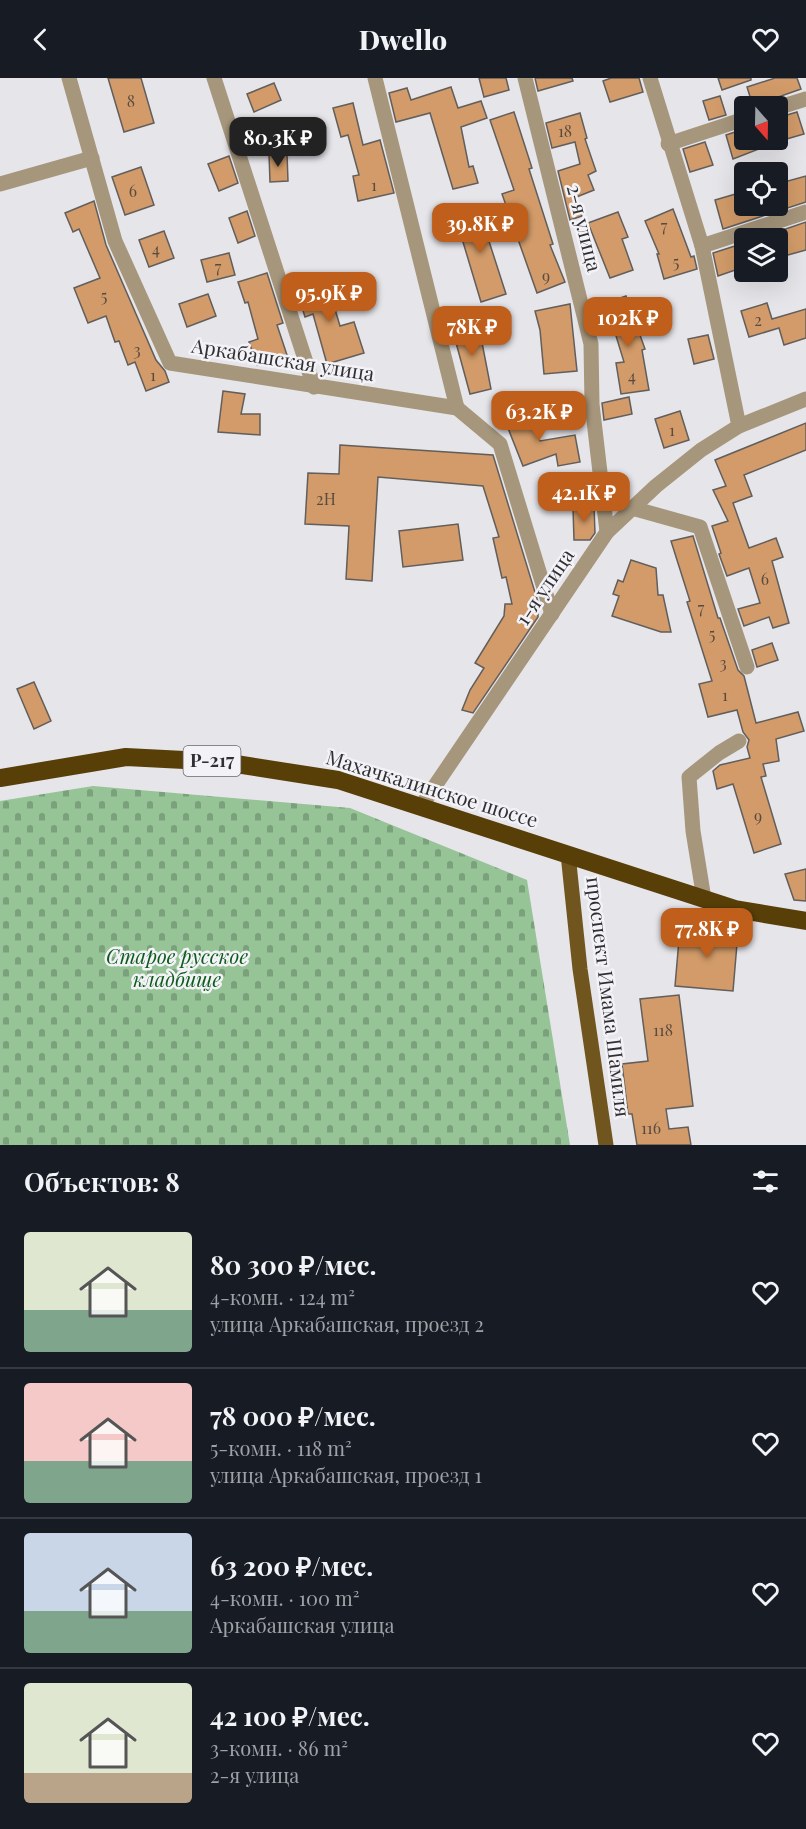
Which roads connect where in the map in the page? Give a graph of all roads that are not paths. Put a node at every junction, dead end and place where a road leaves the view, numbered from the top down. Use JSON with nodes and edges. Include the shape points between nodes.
{"nodes":[{"id":1,"x":69,"y":78,"type":"edge"},
{"id":2,"x":214,"y":78,"type":"edge"},
{"id":3,"x":375,"y":78,"type":"edge"},
{"id":4,"x":525,"y":78,"type":"edge"},
{"id":5,"x":650,"y":78,"type":"edge"},
{"id":6,"x":806,"y":99,"type":"edge"},
{"id":7,"x":788,"y":105,"type":"edge"},
{"id":8,"x":734,"y":122,"type":"edge"},
{"id":9,"x":668,"y":144,"type":"junction"},
{"id":10,"x":92,"y":158,"type":"junction"},
{"id":11,"x":0,"y":184,"type":"edge"},
{"id":12,"x":806,"y":212,"type":"edge"},
{"id":13,"x":702,"y":246,"type":"junction"},
{"id":14,"x":314,"y":387,"type":"junction"},
{"id":15,"x":806,"y":399,"type":"edge"},
{"id":16,"x":457,"y":408,"type":"junction"},
{"id":17,"x":739,"y":426,"type":"junction"},
{"id":18,"x":632,"y":508,"type":"junction"},
{"id":19,"x":607,"y":532,"type":"junction"},
{"id":20,"x":552,"y":614,"type":"junction"},
{"id":21,"x":747,"y":667,"type":"dead end"},
{"id":22,"x":739,"y":741,"type":"dead end"},
{"id":23,"x":0,"y":778,"type":"edge"},
{"id":24,"x":422,"y":805,"type":"junction"},
{"id":25,"x":568,"y":854,"type":"junction"},
{"id":26,"x":704,"y":899,"type":"junction"},
{"id":27,"x":806,"y":921,"type":"edge"},
{"id":28,"x":606,"y":1145,"type":"edge"}],
"edges":[{"from":1,"to":10,"type":"street","name":"Аркабашская улица"},
{"from":2,"to":14,"type":"street"},
{"from":3,"to":16,"type":"street"},
{"from":4,"to":19,"type":"street","name":"2-я улица","via":[[591,344],[592,404]]},
{"from":5,"to":9,"type":"street"},
{"from":6,"to":7,"type":"street"},
{"from":8,"to":9,"type":"street"},
{"from":9,"to":13,"type":"street"},
{"from":10,"to":11,"type":"street"},
{"from":10,"to":14,"type":"street","name":"Аркабашская улица","via":[[115,241],[170,363]]},
{"from":12,"to":13,"type":"street"},
{"from":13,"to":17,"type":"street"},
{"from":14,"to":16,"type":"street","name":"Аркабашская улица"},
{"from":15,"to":17,"type":"street","name":"1-я улица"},
{"from":16,"to":20,"type":"street","via":[[500,444]]},
{"from":17,"to":18,"type":"street","name":"1-я улица","via":[[701,450]]},
{"from":18,"to":19,"type":"street","name":"1-я улица"},
{"from":18,"to":21,"type":"street","via":[[700,527]]},
{"from":19,"to":20,"type":"street","name":"1-я улица"},
{"from":20,"to":24,"type":"street","name":"1-я улица"},
{"from":22,"to":26,"type":"street","via":[[689,777]]},
{"from":23,"to":24,"type":"highway","name":"Махачкалинское шоссе","number":"Р-217","via":[[126,758],[223,762],[338,780]]},
{"from":24,"to":25,"type":"highway","name":"Махачкалинское шоссе","number":"Р-217"},
{"from":25,"to":26,"type":"highway","name":"Махачкалинское шоссе","number":"Р-217"},
{"from":25,"to":28,"type":"main road","name":"проспект Имама Шамиля"},
{"from":26,"to":27,"type":"highway","name":"Махачкалинское шоссе","number":"Р-217","via":[[735,909]]}]}
